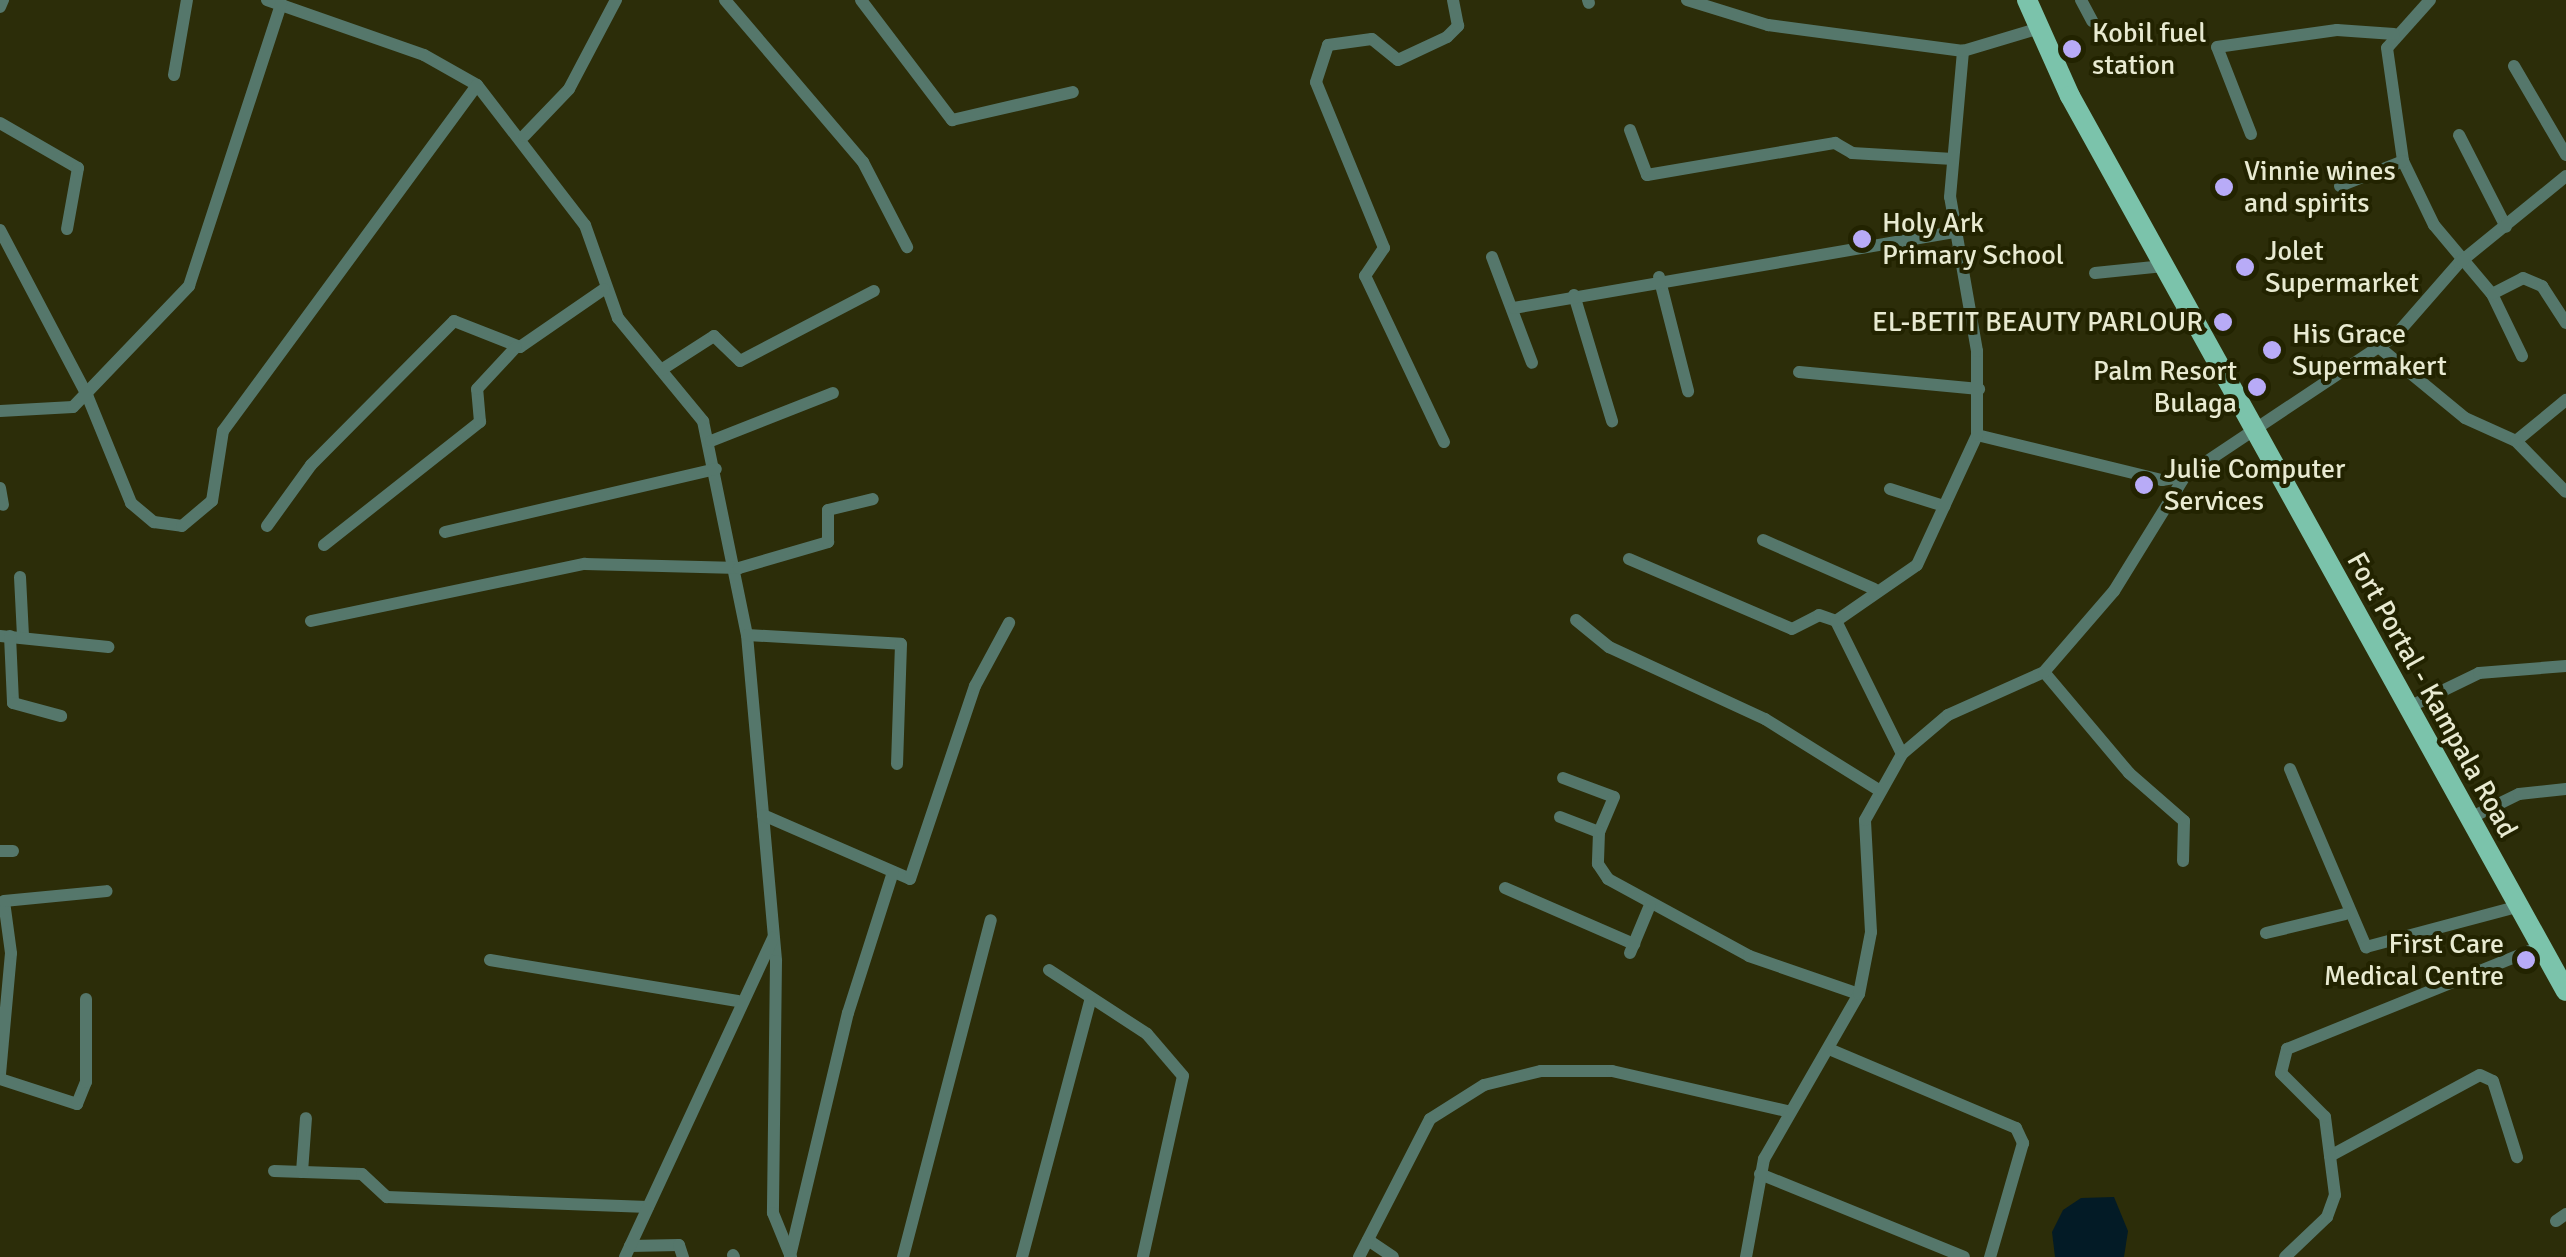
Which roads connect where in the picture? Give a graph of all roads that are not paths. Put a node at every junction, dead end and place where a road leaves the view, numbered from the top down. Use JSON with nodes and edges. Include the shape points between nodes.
{"nodes":[{"id":1,"x":3,"y":0,"type":"edge"},
{"id":2,"x":188,"y":0,"type":"edge"},
{"id":3,"x":616,"y":0,"type":"edge"},
{"id":4,"x":725,"y":0,"type":"edge"},
{"id":5,"x":860,"y":0,"type":"edge"},
{"id":6,"x":1452,"y":0,"type":"edge"},
{"id":7,"x":1688,"y":0,"type":"edge"},
{"id":8,"x":2027,"y":0,"type":"edge"},
{"id":9,"x":2081,"y":0,"type":"edge"},
{"id":10,"x":2430,"y":0,"type":"edge"},
{"id":11,"x":274,"y":2,"type":"edge"},
{"id":12,"x":0,"y":7,"type":"edge"},
{"id":13,"x":2092,"y":21,"type":"dead end"},
{"id":14,"x":2037,"y":29,"type":"junction"},
{"id":15,"x":2394,"y":34,"type":"junction"},
{"id":16,"x":1963,"y":50,"type":"junction"},
{"id":17,"x":2514,"y":66,"type":"dead end"},
{"id":18,"x":174,"y":75,"type":"dead end"},
{"id":19,"x":477,"y":85,"type":"junction"},
{"id":20,"x":1073,"y":92,"type":"dead end"},
{"id":21,"x":0,"y":123,"type":"edge"},
{"id":22,"x":1630,"y":130,"type":"dead end"},
{"id":23,"x":2252,"y":134,"type":"dead end"},
{"id":24,"x":2459,"y":135,"type":"dead end"},
{"id":25,"x":524,"y":136,"type":"junction"},
{"id":26,"x":2566,"y":155,"type":"edge"},
{"id":27,"x":1953,"y":159,"type":"junction"},
{"id":28,"x":2403,"y":161,"type":"junction"},
{"id":29,"x":2566,"y":176,"type":"edge"},
{"id":30,"x":2340,"y":186,"type":"dead end"},
{"id":31,"x":67,"y":228,"type":"dead end"},
{"id":32,"x":2506,"y":228,"type":"junction"},
{"id":33,"x":0,"y":230,"type":"edge"},
{"id":34,"x":1952,"y":232,"type":"junction"},
{"id":35,"x":906,"y":247,"type":"dead end"},
{"id":36,"x":1492,"y":257,"type":"dead end"},
{"id":37,"x":2459,"y":263,"type":"junction"},
{"id":38,"x":2164,"y":266,"type":"junction"},
{"id":39,"x":2096,"y":273,"type":"dead end"},
{"id":40,"x":1659,"y":277,"type":"junction"},
{"id":41,"x":604,"y":289,"type":"junction"},
{"id":42,"x":874,"y":291,"type":"dead end"},
{"id":43,"x":2492,"y":294,"type":"junction"},
{"id":44,"x":1574,"y":295,"type":"junction"},
{"id":45,"x":1514,"y":308,"type":"junction"},
{"id":46,"x":2566,"y":323,"type":"edge"},
{"id":47,"x":516,"y":348,"type":"junction"},
{"id":48,"x":2380,"y":348,"type":"junction"},
{"id":49,"x":2522,"y":356,"type":"dead end"},
{"id":50,"x":1532,"y":363,"type":"dead end"},
{"id":51,"x":661,"y":370,"type":"junction"},
{"id":52,"x":1800,"y":372,"type":"dead end"},
{"id":53,"x":1979,"y":390,"type":"junction"},
{"id":54,"x":1688,"y":391,"type":"dead end"},
{"id":55,"x":833,"y":393,"type":"dead end"},
{"id":56,"x":87,"y":395,"type":"junction"},
{"id":57,"x":2566,"y":400,"type":"edge"},
{"id":58,"x":0,"y":410,"type":"edge"},
{"id":59,"x":1612,"y":421,"type":"dead end"},
{"id":60,"x":2252,"y":424,"type":"junction"},
{"id":61,"x":1976,"y":434,"type":"junction"},
{"id":62,"x":711,"y":441,"type":"junction"},
{"id":63,"x":2516,"y":441,"type":"junction"},
{"id":64,"x":1444,"y":442,"type":"dead end"},
{"id":65,"x":716,"y":469,"type":"junction"},
{"id":66,"x":2185,"y":476,"type":"junction"},
{"id":67,"x":0,"y":488,"type":"edge"},
{"id":68,"x":1890,"y":490,"type":"dead end"},
{"id":69,"x":2566,"y":492,"type":"edge"},
{"id":70,"x":873,"y":498,"type":"dead end"},
{"id":71,"x":2,"y":504,"type":"edge"},
{"id":72,"x":1944,"y":506,"type":"junction"},
{"id":73,"x":267,"y":526,"type":"dead end"},
{"id":74,"x":446,"y":532,"type":"dead end"},
{"id":75,"x":1763,"y":540,"type":"dead end"},
{"id":76,"x":324,"y":544,"type":"dead end"},
{"id":77,"x":1629,"y":559,"type":"dead end"},
{"id":78,"x":739,"y":568,"type":"junction"},
{"id":79,"x":20,"y":577,"type":"dead end"},
{"id":80,"x":1874,"y":589,"type":"junction"},
{"id":81,"x":1576,"y":620,"type":"dead end"},
{"id":82,"x":311,"y":621,"type":"dead end"},
{"id":83,"x":1836,"y":621,"type":"junction"},
{"id":84,"x":1009,"y":623,"type":"dead end"},
{"id":85,"x":747,"y":635,"type":"junction"},
{"id":86,"x":11,"y":636,"type":"edge"},
{"id":87,"x":108,"y":647,"type":"dead end"},
{"id":88,"x":2566,"y":666,"type":"edge"},
{"id":89,"x":2044,"y":672,"type":"junction"},
{"id":90,"x":2407,"y":708,"type":"junction"},
{"id":91,"x":61,"y":716,"type":"dead end"},
{"id":92,"x":1902,"y":754,"type":"junction"},
{"id":93,"x":897,"y":764,"type":"dead end"},
{"id":94,"x":2290,"y":769,"type":"dead end"},
{"id":95,"x":1563,"y":778,"type":"dead end"},
{"id":96,"x":1877,"y":789,"type":"junction"},
{"id":97,"x":2566,"y":789,"type":"edge"},
{"id":98,"x":764,"y":815,"type":"junction"},
{"id":99,"x":1560,"y":817,"type":"dead end"},
{"id":100,"x":2468,"y":819,"type":"junction"},
{"id":101,"x":1599,"y":832,"type":"junction"},
{"id":102,"x":2184,"y":861,"type":"dead end"},
{"id":103,"x":893,"y":872,"type":"junction"},
{"id":104,"x":1505,"y":888,"type":"dead end"},
{"id":105,"x":108,"y":891,"type":"dead end"},
{"id":106,"x":1650,"y":905,"type":"junction"},
{"id":107,"x":2516,"y":906,"type":"junction"},
{"id":108,"x":2345,"y":914,"type":"junction"},
{"id":109,"x":991,"y":920,"type":"dead end"},
{"id":110,"x":2266,"y":934,"type":"dead end"},
{"id":111,"x":774,"y":937,"type":"junction"},
{"id":112,"x":2539,"y":947,"type":"junction"},
{"id":113,"x":490,"y":960,"type":"dead end"},
{"id":114,"x":1049,"y":970,"type":"dead end"},
{"id":115,"x":2566,"y":991,"type":"edge"},
{"id":116,"x":1859,"y":994,"type":"junction"},
{"id":117,"x":86,"y":999,"type":"dead end"},
{"id":118,"x":738,"y":1001,"type":"junction"},
{"id":119,"x":1090,"y":1001,"type":"junction"},
{"id":120,"x":1829,"y":1049,"type":"junction"},
{"id":121,"x":0,"y":1076,"type":"edge"},
{"id":122,"x":1787,"y":1111,"type":"junction"},
{"id":123,"x":306,"y":1118,"type":"dead end"},
{"id":124,"x":2330,"y":1156,"type":"junction"},
{"id":125,"x":2517,"y":1157,"type":"dead end"},
{"id":126,"x":274,"y":1171,"type":"dead end"},
{"id":127,"x":302,"y":1172,"type":"junction"},
{"id":128,"x":1760,"y":1174,"type":"junction"},
{"id":129,"x":648,"y":1207,"type":"junction"},
{"id":130,"x":1368,"y":1240,"type":"junction"},
{"id":131,"x":628,"y":1251,"type":"edge"},
{"id":132,"x":790,"y":1256,"type":"edge"},
{"id":133,"x":684,"y":1257,"type":"edge"},
{"id":134,"x":903,"y":1257,"type":"edge"},
{"id":135,"x":1022,"y":1257,"type":"edge"},
{"id":136,"x":1143,"y":1257,"type":"edge"},
{"id":137,"x":1359,"y":1257,"type":"edge"},
{"id":138,"x":1393,"y":1257,"type":"edge"},
{"id":139,"x":1746,"y":1257,"type":"edge"},
{"id":140,"x":1964,"y":1257,"type":"edge"},
{"id":141,"x":1990,"y":1257,"type":"edge"},
{"id":142,"x":2285,"y":1257,"type":"edge"}],
"edges":[{"from":1,"to":12,"type":"street"},
{"from":2,"to":18,"type":"street"},
{"from":3,"to":25,"type":"street","via":[[570,89]]},
{"from":4,"to":35,"type":"street","via":[[862,162]]},
{"from":5,"to":20,"type":"street","via":[[952,120]]},
{"from":6,"to":64,"type":"street","via":[[1458,26],[1447,38],[1398,60],[1372,39],[1328,45],[1316,82],[1384,248],[1365,276]]},
{"from":7,"to":16,"type":"street","via":[[1768,25]]},
{"from":8,"to":14,"type":"main road","name":"Fort Portal - Kampala Road"},
{"from":9,"to":13,"type":"street"},
{"from":10,"to":15,"type":"street"},
{"from":11,"to":19,"type":"street","via":[[424,55]]},
{"from":11,"to":56,"type":"street","via":[[198,271]]},
{"from":14,"to":16,"type":"street"},
{"from":14,"to":38,"type":"main road","name":"Fort Portal - Kampala Road"},
{"from":15,"to":23,"type":"street","via":[[2337,30],[2217,47]]},
{"from":15,"to":28,"type":"street","via":[[2389,80]]},
{"from":16,"to":27,"type":"street"},
{"from":17,"to":26,"type":"street"},
{"from":19,"to":25,"type":"street"},
{"from":19,"to":56,"type":"street","via":[[222,431],[216,487],[199,518],[154,522],[131,502]]},
{"from":21,"to":31,"type":"street","via":[[78,168]]},
{"from":22,"to":27,"type":"street","via":[[1647,175],[1835,144],[1852,153]]},
{"from":24,"to":32,"type":"street"},
{"from":25,"to":41,"type":"street","via":[[591,235]]},
{"from":27,"to":34,"type":"street"},
{"from":28,"to":30,"type":"street"},
{"from":28,"to":37,"type":"street"},
{"from":29,"to":32,"type":"street"},
{"from":32,"to":37,"type":"street"},
{"from":33,"to":56,"type":"street"},
{"from":34,"to":40,"type":"street"},
{"from":34,"to":53,"type":"street"},
{"from":36,"to":45,"type":"street"},
{"from":37,"to":43,"type":"street"},
{"from":37,"to":48,"type":"street"},
{"from":38,"to":39,"type":"street"},
{"from":38,"to":60,"type":"main road","name":"Fort Portal - Kampala Road"},
{"from":40,"to":44,"type":"street"},
{"from":40,"to":54,"type":"street"},
{"from":41,"to":47,"type":"street"},
{"from":41,"to":51,"type":"street"},
{"from":42,"to":51,"type":"street","via":[[740,360],[714,336]]},
{"from":43,"to":46,"type":"street","via":[[2523,278],[2542,286]]},
{"from":43,"to":49,"type":"street"},
{"from":44,"to":45,"type":"street"},
{"from":44,"to":59,"type":"street"},
{"from":45,"to":50,"type":"street"},
{"from":47,"to":73,"type":"street","via":[[454,321],[311,465]]},
{"from":47,"to":76,"type":"street","via":[[478,389],[480,422]]},
{"from":48,"to":60,"type":"street"},
{"from":48,"to":63,"type":"street","via":[[2465,418]]},
{"from":51,"to":62,"type":"street"},
{"from":52,"to":53,"type":"street"},
{"from":53,"to":61,"type":"street"},
{"from":55,"to":62,"type":"street"},
{"from":56,"to":58,"type":"street","via":[[60,411]]},
{"from":57,"to":63,"type":"street"},
{"from":60,"to":66,"type":"street"},
{"from":60,"to":90,"type":"main road","name":"Fort Portal - Kampala Road"},
{"from":61,"to":66,"type":"street","via":[[2162,480]]},
{"from":61,"to":72,"type":"street"},
{"from":62,"to":65,"type":"street"},
{"from":63,"to":69,"type":"street"},
{"from":65,"to":74,"type":"street"},
{"from":65,"to":78,"type":"street"},
{"from":66,"to":89,"type":"street","via":[[2114,590]]},
{"from":67,"to":71,"type":"street"},
{"from":68,"to":72,"type":"street"},
{"from":70,"to":78,"type":"street","via":[[828,510],[828,542]]},
{"from":72,"to":80,"type":"street","via":[[1917,565]]},
{"from":75,"to":80,"type":"street"},
{"from":77,"to":83,"type":"street","via":[[1792,629],[1818,615]]},
{"from":78,"to":82,"type":"street","via":[[585,564]]},
{"from":78,"to":85,"type":"street"},
{"from":79,"to":86,"type":"street"},
{"from":80,"to":83,"type":"street"},
{"from":81,"to":96,"type":"street","via":[[1609,647],[1765,719]]},
{"from":83,"to":92,"type":"street"},
{"from":84,"to":103,"type":"street","via":[[975,686],[910,878]]},
{"from":85,"to":93,"type":"street","via":[[901,644]]},
{"from":85,"to":98,"type":"street"},
{"from":86,"to":87,"type":"street"},
{"from":86,"to":91,"type":"street","via":[[14,703]]},
{"from":88,"to":90,"type":"street","via":[[2479,673]]},
{"from":89,"to":92,"type":"street","via":[[1948,716]]},
{"from":89,"to":102,"type":"street","via":[[2129,773],[2180,817]]},
{"from":90,"to":100,"type":"main road","name":"Fort Portal - Kampala Road"},
{"from":92,"to":96,"type":"street"},
{"from":94,"to":108,"type":"street"},
{"from":95,"to":101,"type":"street","via":[[1614,797]]},
{"from":96,"to":116,"type":"street","via":[[1865,820],[1871,932]]},
{"from":97,"to":100,"type":"street","via":[[2518,794]]},
{"from":98,"to":103,"type":"street"},
{"from":98,"to":111,"type":"street"},
{"from":99,"to":101,"type":"street"},
{"from":100,"to":107,"type":"main road","name":"Fort Portal - Kampala Road"},
{"from":101,"to":106,"type":"street","via":[[1599,870]]},
{"from":103,"to":132,"type":"street","via":[[848,1013]]},
{"from":104,"to":106,"type":"street","via":[[1632,948]]},
{"from":105,"to":121,"type":"street","via":[[8,895]]},
{"from":106,"to":116,"type":"street","via":[[1750,956]]},
{"from":107,"to":108,"type":"street","via":[[2366,947]]},
{"from":107,"to":112,"type":"main road","name":"Fort Portal - Kampala Road"},
{"from":108,"to":110,"type":"street"},
{"from":109,"to":134,"type":"street"},
{"from":111,"to":118,"type":"street"},
{"from":111,"to":132,"type":"street","via":[[773,1213]]},
{"from":112,"to":115,"type":"main road","name":"Fort Portal - Kampala Road"},
{"from":112,"to":124,"type":"street","via":[[2287,1049],[2281,1073],[2319,1107]]},
{"from":113,"to":118,"type":"street"},
{"from":114,"to":119,"type":"street"},
{"from":116,"to":120,"type":"street"},
{"from":117,"to":121,"type":"street","via":[[86,1082],[77,1104]]},
{"from":118,"to":129,"type":"street","via":[[694,1120]]},
{"from":119,"to":135,"type":"street"},
{"from":119,"to":136,"type":"street","via":[[1168,1050],[1185,1084]]},
{"from":120,"to":122,"type":"street"},
{"from":120,"to":141,"type":"street","via":[[2016,1128],[2023,1143]]},
{"from":122,"to":128,"type":"street"},
{"from":122,"to":130,"type":"street","via":[[1612,1071],[1541,1071],[1484,1085],[1430,1119]]},
{"from":123,"to":127,"type":"street"},
{"from":124,"to":125,"type":"street","via":[[2480,1075],[2493,1081]]},
{"from":124,"to":142,"type":"street","via":[[2334,1206]]},
{"from":126,"to":127,"type":"street"},
{"from":127,"to":129,"type":"street","via":[[362,1174],[386,1196]]},
{"from":128,"to":139,"type":"street"},
{"from":128,"to":140,"type":"street"},
{"from":129,"to":131,"type":"street"},
{"from":130,"to":137,"type":"street"},
{"from":130,"to":138,"type":"street"},
{"from":131,"to":133,"type":"street","via":[[679,1245]]}]}
